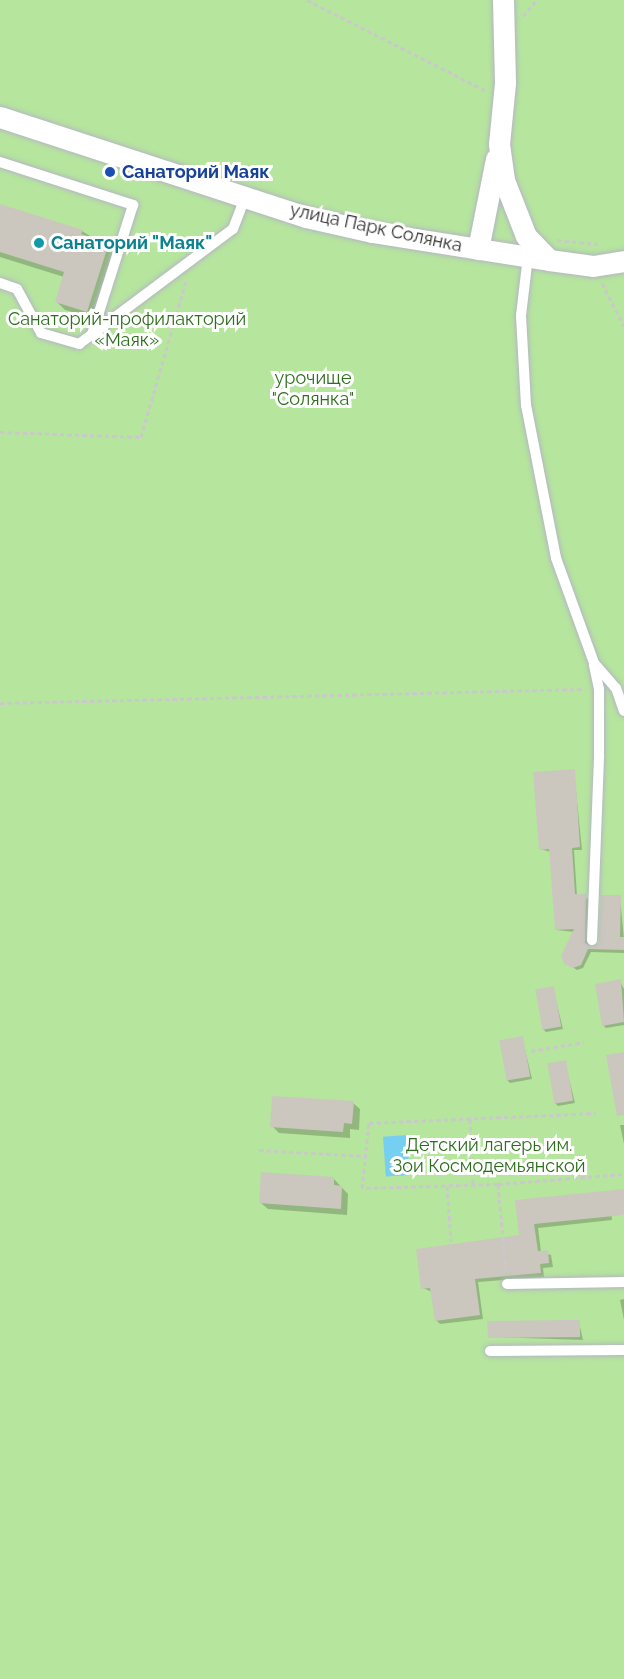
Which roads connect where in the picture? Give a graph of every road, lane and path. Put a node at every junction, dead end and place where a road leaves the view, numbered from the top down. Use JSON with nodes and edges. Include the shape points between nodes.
{"nodes":[{"id":1,"x":306,"y":0,"type":"edge"},
{"id":2,"x":503,"y":0,"type":"edge"},
{"id":3,"x":503,"y":106,"type":"junction"},
{"id":4,"x":0,"y":117,"type":"edge"},
{"id":5,"x":499,"y":144,"type":"junction"},
{"id":6,"x":0,"y":162,"type":"edge"},
{"id":7,"x":245,"y":198,"type":"junction"},
{"id":8,"x":603,"y":245,"type":"dead end"},
{"id":9,"x":478,"y":249,"type":"junction"},
{"id":10,"x":534,"y":251,"type":"junction"},
{"id":11,"x":192,"y":260,"type":"junction"},
{"id":12,"x":624,"y":261,"type":"edge"},
{"id":13,"x":593,"y":266,"type":"junction"},
{"id":14,"x":0,"y":283,"type":"edge"},
{"id":15,"x":624,"y":326,"type":"edge"},
{"id":16,"x":92,"y":334,"type":"junction"},
{"id":17,"x":0,"y":432,"type":"edge"},
{"id":18,"x":594,"y":663,"type":"junction"},
{"id":19,"x":599,"y":689,"type":"junction"},
{"id":20,"x":0,"y":703,"type":"edge"},
{"id":21,"x":624,"y":711,"type":"edge"},
{"id":22,"x":592,"y":940,"type":"dead end"},
{"id":23,"x":584,"y":1042,"type":"dead end"},
{"id":24,"x":531,"y":1051,"type":"dead end"},
{"id":25,"x":596,"y":1113,"type":"dead end"},
{"id":26,"x":470,"y":1119,"type":"junction"},
{"id":27,"x":259,"y":1150,"type":"dead end"},
{"id":28,"x":366,"y":1156,"type":"junction"},
{"id":29,"x":624,"y":1174,"type":"edge"},
{"id":30,"x":498,"y":1184,"type":"junction"},
{"id":31,"x":473,"y":1185,"type":"junction"},
{"id":32,"x":447,"y":1186,"type":"junction"},
{"id":33,"x":451,"y":1241,"type":"dead end"},
{"id":34,"x":624,"y":1282,"type":"edge"},
{"id":35,"x":507,"y":1284,"type":"joint"},
{"id":36,"x":624,"y":1350,"type":"edge"},
{"id":37,"x":490,"y":1351,"type":"dead end"}],
"edges":[{"from":1,"to":3,"type":"path","via":[[477,84]]},
{"from":2,"to":3,"type":"street"},
{"from":3,"to":5,"type":"street"},
{"from":4,"to":7,"type":"street","name":"улица Парк Солянка"},
{"from":5,"to":9,"type":"street"},
{"from":5,"to":10,"type":"street","via":[[509,199]]},
{"from":6,"to":16,"type":"lane","via":[[133,205]]},
{"from":7,"to":9,"type":"street","name":"улица Парк Солянка","via":[[372,232]]},
{"from":7,"to":11,"type":"lane","via":[[233,229]]},
{"from":8,"to":10,"type":"path"},
{"from":9,"to":10,"type":"street","name":"улица Парк Солянка"},
{"from":10,"to":13,"type":"street","name":"улица Парк Солянка"},
{"from":10,"to":18,"type":"lane","via":[[521,316],[526,405],[556,558]]},
{"from":11,"to":16,"type":"lane"},
{"from":11,"to":17,"type":"path","via":[[141,437]]},
{"from":12,"to":13,"type":"street","name":"улица Парк Солянка"},
{"from":13,"to":15,"type":"path"},
{"from":14,"to":16,"type":"lane","via":[[17,289],[41,333],[79,344]]},
{"from":18,"to":19,"type":"lane"},
{"from":18,"to":21,"type":"lane","via":[[616,688]]},
{"from":19,"to":20,"type":"path"},
{"from":19,"to":22,"type":"lane"},
{"from":23,"to":24,"type":"path"},
{"from":25,"to":26,"type":"path"},
{"from":26,"to":28,"type":"path","via":[[369,1122]]},
{"from":26,"to":31,"type":"path"},
{"from":27,"to":28,"type":"path"},
{"from":28,"to":32,"type":"path","via":[[362,1188]]},
{"from":29,"to":30,"type":"path"},
{"from":30,"to":31,"type":"path"},
{"from":30,"to":35,"type":"path"},
{"from":31,"to":32,"type":"path"},
{"from":32,"to":33,"type":"path"},
{"from":34,"to":35,"type":"lane"},
{"from":36,"to":37,"type":"lane"}]}
